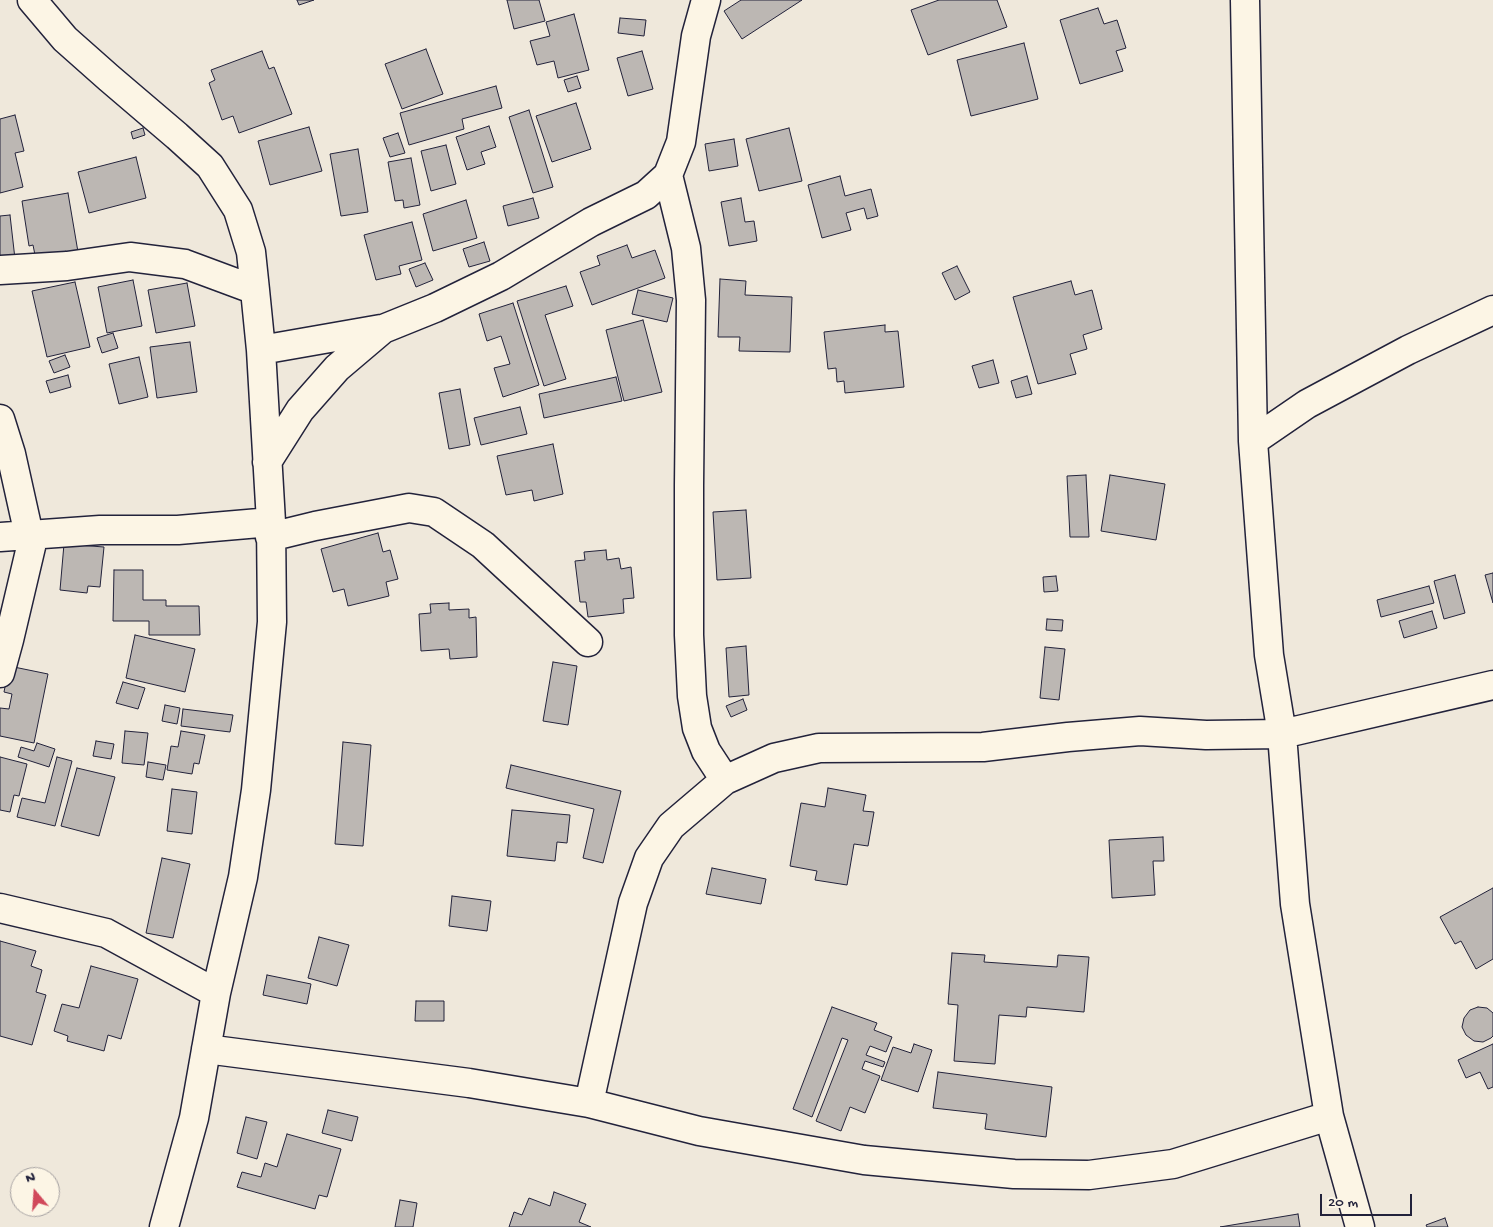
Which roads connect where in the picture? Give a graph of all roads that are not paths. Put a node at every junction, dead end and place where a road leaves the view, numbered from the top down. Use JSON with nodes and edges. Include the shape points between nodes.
{"nodes":[{"id":1,"x":32,"y":0,"type":"edge"},
{"id":2,"x":706,"y":0,"type":"edge"},
{"id":3,"x":1245,"y":0,"type":"edge"},
{"id":4,"x":668,"y":175,"type":"junction"},
{"id":5,"x":0,"y":270,"type":"edge"},
{"id":6,"x":256,"y":290,"type":"junction"},
{"id":7,"x":1493,"y":310,"type":"edge"},
{"id":8,"x":383,"y":329,"type":"junction"},
{"id":9,"x":261,"y":350,"type":"junction"},
{"id":10,"x":0,"y":419,"type":"edge"},
{"id":11,"x":1253,"y":441,"type":"junction"},
{"id":12,"x":267,"y":462,"type":"junction"},
{"id":13,"x":270,"y":530,"type":"junction"},
{"id":14,"x":32,"y":535,"type":"junction"},
{"id":15,"x":0,"y":537,"type":"edge"},
{"id":16,"x":588,"y":642,"type":"dead end"},
{"id":17,"x":0,"y":673,"type":"edge"},
{"id":18,"x":1493,"y":685,"type":"edge"},
{"id":19,"x":1282,"y":734,"type":"junction"},
{"id":20,"x":725,"y":780,"type":"junction"},
{"id":21,"x":0,"y":908,"type":"edge"},
{"id":22,"x":216,"y":993,"type":"junction"},
{"id":23,"x":206,"y":1049,"type":"junction"},
{"id":24,"x":589,"y":1103,"type":"junction"},
{"id":25,"x":1329,"y":1116,"type":"junction"},
{"id":26,"x":164,"y":1227,"type":"edge"},
{"id":27,"x":1360,"y":1227,"type":"edge"}],
"edges":[{"from":1,"to":6,"type":"street","via":[[65,39],[210,166],[238,210],[251,252]]},
{"from":2,"to":4,"type":"street","via":[[696,36],[681,142]]},
{"from":3,"to":11,"type":"street"},
{"from":4,"to":8,"type":"street","via":[[646,195],[591,222],[501,276],[436,308]]},
{"from":4,"to":20,"type":"street","via":[[686,248],[691,300],[689,635],[692,696],[697,728],[706,751]]},
{"from":5,"to":6,"type":"street","via":[[130,258],[185,264]]},
{"from":6,"to":9,"type":"street"},
{"from":7,"to":11,"type":"street","via":[[1408,350],[1307,404]]},
{"from":8,"to":9,"type":"street"},
{"from":8,"to":12,"type":"street","via":[[336,368],[300,410]]},
{"from":9,"to":12,"type":"street"},
{"from":10,"to":14,"type":"street"},
{"from":11,"to":19,"type":"street","via":[[1269,655]]},
{"from":12,"to":13,"type":"street"},
{"from":13,"to":14,"type":"street","via":[[100,530]]},
{"from":13,"to":16,"type":"street","via":[[315,526],[409,508],[434,512],[482,545]]},
{"from":13,"to":22,"type":"street","via":[[272,622],[256,790],[242,877]]},
{"from":14,"to":15,"type":"street"},
{"from":14,"to":17,"type":"street"},
{"from":18,"to":19,"type":"street"},
{"from":19,"to":20,"type":"street","via":[[1206,735],[1140,731],[983,747],[819,748],[774,758]]},
{"from":19,"to":25,"type":"street","via":[[1295,904]]},
{"from":20,"to":24,"type":"street","via":[[671,826],[648,858],[633,902]]},
{"from":21,"to":22,"type":"street","via":[[106,933]]},
{"from":22,"to":23,"type":"street"},
{"from":23,"to":24,"type":"street","via":[[469,1083]]},
{"from":23,"to":26,"type":"street","via":[[194,1118]]},
{"from":24,"to":25,"type":"street","via":[[699,1131],[864,1160],[1014,1174],[1089,1175],[1173,1164]]},
{"from":25,"to":27,"type":"street"}]}
